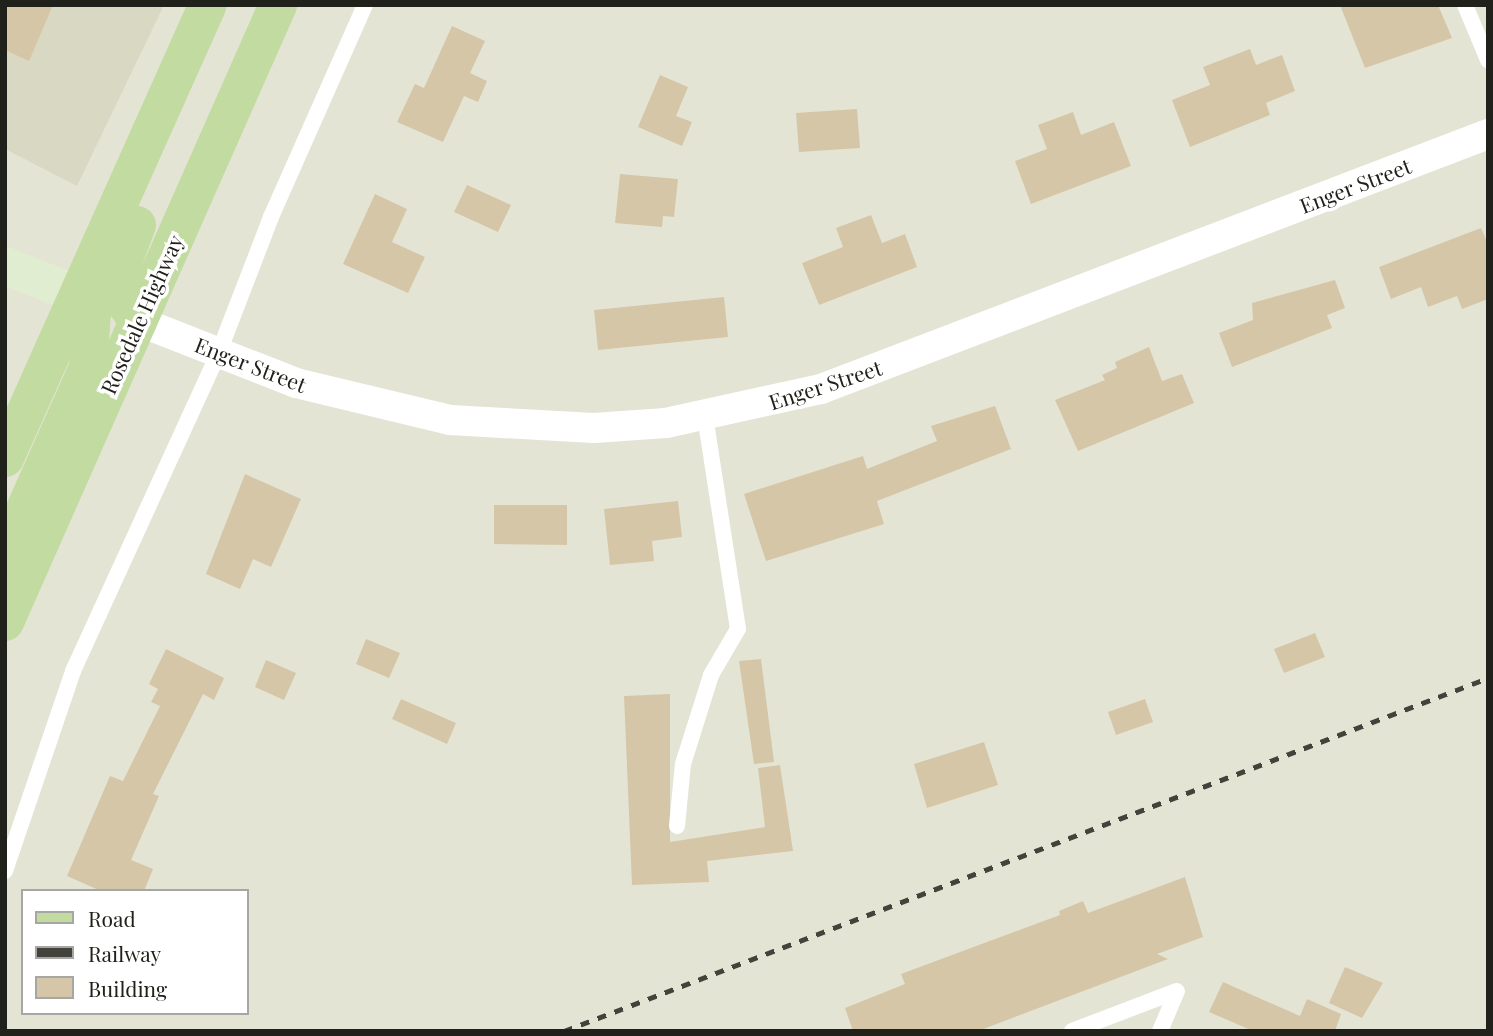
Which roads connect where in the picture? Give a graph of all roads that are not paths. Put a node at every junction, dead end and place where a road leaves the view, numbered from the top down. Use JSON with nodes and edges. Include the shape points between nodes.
{"nodes":[{"id":1,"x":208,"y":5,"type":"edge"},
{"id":2,"x":234,"y":5,"type":"edge"},
{"id":3,"x":278,"y":5,"type":"edge"},
{"id":4,"x":365,"y":5,"type":"edge"},
{"id":5,"x":1465,"y":5,"type":"edge"},
{"id":6,"x":1488,"y":60,"type":"edge"},
{"id":7,"x":1488,"y":134,"type":"edge"},
{"id":8,"x":5,"y":266,"type":"edge"},
{"id":9,"x":79,"y":295,"type":"junction"},
{"id":10,"x":138,"y":321,"type":"junction"},
{"id":11,"x":219,"y":352,"type":"junction"},
{"id":12,"x":705,"y":416,"type":"junction"},
{"id":13,"x":5,"y":458,"type":"edge"},
{"id":14,"x":5,"y":554,"type":"edge"},
{"id":15,"x":5,"y":622,"type":"edge"},
{"id":16,"x":677,"y":826,"type":"dead end"},
{"id":17,"x":5,"y":871,"type":"edge"},
{"id":18,"x":1072,"y":1031,"type":"edge"},
{"id":19,"x":1160,"y":1031,"type":"edge"}],
"edges":[{"from":1,"to":9,"type":"main road"},
{"from":2,"to":10,"type":"main road","via":[[120,262],[120,296]]},
{"from":3,"to":10,"type":"main road","name":"Rosedale Highway"},
{"from":4,"to":11,"type":"lane","via":[[271,218]]},
{"from":5,"to":6,"type":"lane"},
{"from":7,"to":12,"type":"street","name":"Enger Street","via":[[821,389]]},
{"from":8,"to":9,"type":"street"},
{"from":9,"to":13,"type":"main road"},
{"from":9,"to":14,"type":"main road","via":[[92,312],[88,368]]},
{"from":10,"to":11,"type":"street","name":"Enger Street"},
{"from":10,"to":15,"type":"main road","name":"Rosedale Highway"},
{"from":11,"to":12,"type":"street","name":"Enger Street","via":[[354,400],[450,421],[594,428]]},
{"from":11,"to":17,"type":"lane","via":[[74,671]]},
{"from":12,"to":16,"type":"lane","via":[[738,629],[707,688],[683,764]]},
{"from":18,"to":19,"type":"lane","via":[[1177,991]]}]}
